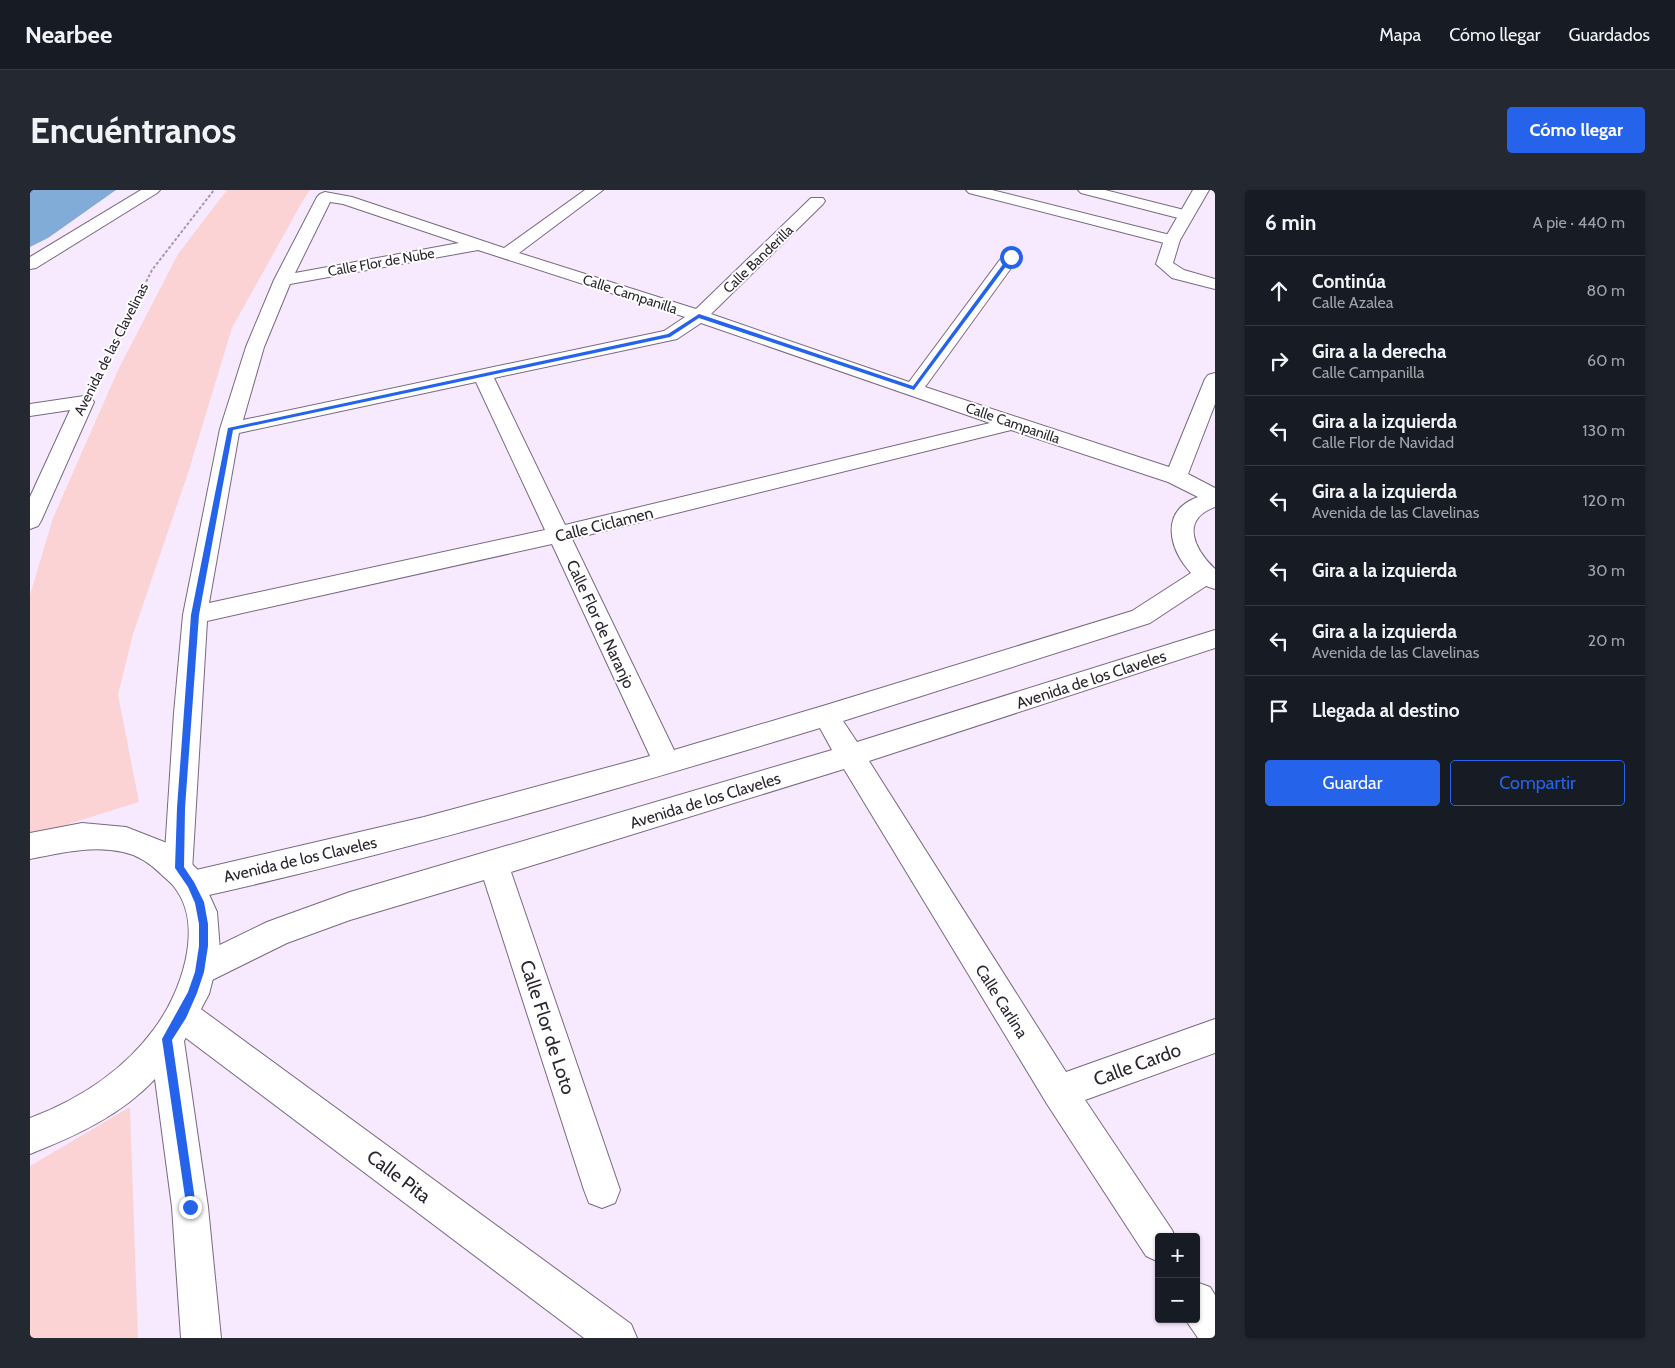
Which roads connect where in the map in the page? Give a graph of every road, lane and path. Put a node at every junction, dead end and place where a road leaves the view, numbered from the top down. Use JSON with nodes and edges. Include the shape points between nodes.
{"nodes":[{"id":1,"x":152,"y":190,"type":"edge"},
{"id":2,"x":214,"y":190,"type":"edge"},
{"id":3,"x":362,"y":190,"type":"edge"},
{"id":4,"x":595,"y":190,"type":"edge"},
{"id":5,"x":974,"y":190,"type":"edge"},
{"id":6,"x":1086,"y":190,"type":"edge"},
{"id":7,"x":1201,"y":190,"type":"edge"},
{"id":8,"x":335,"y":198,"type":"junction"},
{"id":9,"x":816,"y":201,"type":"dead end"},
{"id":10,"x":1186,"y":215,"type":"junction"},
{"id":11,"x":1172,"y":240,"type":"junction"},
{"id":12,"x":480,"y":244,"type":"junction"},
{"id":13,"x":506,"y":254,"type":"junction"},
{"id":14,"x":1011,"y":257,"type":"dead end"},
{"id":15,"x":30,"y":264,"type":"edge"},
{"id":16,"x":283,"y":280,"type":"junction"},
{"id":17,"x":1215,"y":284,"type":"edge"},
{"id":18,"x":699,"y":316,"type":"junction"},
{"id":19,"x":483,"y":376,"type":"junction"},
{"id":20,"x":1215,"y":379,"type":"edge"},
{"id":21,"x":914,"y":389,"type":"junction"},
{"id":22,"x":84,"y":402,"type":"junction"},
{"id":23,"x":30,"y":410,"type":"edge"},
{"id":24,"x":1012,"y":424,"type":"junction"},
{"id":25,"x":230,"y":429,"type":"junction"},
{"id":26,"x":1176,"y":477,"type":"junction"},
{"id":27,"x":1215,"y":499,"type":"edge"},
{"id":28,"x":30,"y":521,"type":"edge"},
{"id":29,"x":558,"y":535,"type":"junction"},
{"id":30,"x":1210,"y":578,"type":"edge"},
{"id":31,"x":195,"y":615,"type":"junction"},
{"id":32,"x":1215,"y":639,"type":"edge"},
{"id":33,"x":826,"y":716,"type":"junction"},
{"id":34,"x":849,"y":756,"type":"junction"},
{"id":35,"x":667,"y":764,"type":"junction"},
{"id":36,"x":30,"y":846,"type":"edge"},
{"id":37,"x":494,"y":864,"type":"junction"},
{"id":38,"x":185,"y":876,"type":"junction"},
{"id":39,"x":200,"y":972,"type":"junction"},
{"id":40,"x":175,"y":1027,"type":"junction"},
{"id":41,"x":1215,"y":1036,"type":"edge"},
{"id":42,"x":1060,"y":1092,"type":"junction"},
{"id":43,"x":30,"y":1136,"type":"edge"},
{"id":44,"x":602,"y":1190,"type":"dead end"},
{"id":45,"x":1155,"y":1237,"type":"edge"},
{"id":46,"x":1200,"y":1306,"type":"edge"},
{"id":47,"x":1215,"y":1329,"type":"edge"},
{"id":48,"x":201,"y":1338,"type":"edge"},
{"id":49,"x":617,"y":1338,"type":"edge"}],
"edges":[{"from":1,"to":15,"type":"street"},
{"from":2,"to":22,"type":"path","name":"Avenida de las Clavelinas","via":[[152,270],[104,369]]},
{"from":3,"to":8,"type":"street"},
{"from":4,"to":13,"type":"street"},
{"from":5,"to":11,"type":"street"},
{"from":6,"to":10,"type":"street"},
{"from":7,"to":10,"type":"street"},
{"from":8,"to":12,"type":"street","name":"Calle Campanilla"},
{"from":8,"to":16,"type":"street"},
{"from":9,"to":18,"type":"street","name":"Calle Banderilla"},
{"from":10,"to":11,"type":"street"},
{"from":11,"to":17,"type":"street","via":[[1164,264],[1169,270]]},
{"from":12,"to":13,"type":"street","name":"Calle Campanilla"},
{"from":12,"to":16,"type":"street","name":"Calle Flor de Nube"},
{"from":13,"to":18,"type":"street","name":"Calle Campanilla"},
{"from":14,"to":21,"type":"street"},
{"from":16,"to":25,"type":"street","via":[[255,347]]},
{"from":18,"to":19,"type":"street","name":"Calle Banderilla","via":[[670,335]]},
{"from":18,"to":21,"type":"street","name":"Calle Campanilla"},
{"from":19,"to":25,"type":"street","name":"Calle Banderilla"},
{"from":19,"to":29,"type":"street","name":"Calle Flor de Naranjo"},
{"from":20,"to":26,"type":"street"},
{"from":21,"to":24,"type":"street","name":"Calle Campanilla"},
{"from":22,"to":23,"type":"street"},
{"from":22,"to":28,"type":"street","name":"Avenida de las Clavelinas"},
{"from":24,"to":26,"type":"street","name":"Calle Campanilla"},
{"from":24,"to":29,"type":"street","name":"Calle Ciclamen"},
{"from":25,"to":31,"type":"street"},
{"from":26,"to":27,"type":"street","name":"Calle Campanilla"},
{"from":27,"to":30,"type":"street","via":[[1197,506],[1184,518],[1181,536],[1188,555]]},
{"from":29,"to":31,"type":"street","name":"Calle Ciclamen"},
{"from":29,"to":35,"type":"street","name":"Calle Flor de Naranjo"},
{"from":30,"to":33,"type":"street","name":"Avenida de los Claveles","via":[[1141,617]]},
{"from":31,"to":38,"type":"street","via":[[187,713]]},
{"from":32,"to":34,"type":"street","name":"Avenida de los Claveles"},
{"from":33,"to":34,"type":"street","name":"Calle Carlina"},
{"from":33,"to":35,"type":"street","name":"Avenida de los Claveles"},
{"from":34,"to":37,"type":"street","name":"Avenida de los Claveles"},
{"from":34,"to":42,"type":"street","name":"Calle Carlina"},
{"from":35,"to":38,"type":"street","name":"Avenida de los Claveles","via":[[424,830],[251,872]]},
{"from":36,"to":38,"type":"street","via":[[78,835],[106,835],[154,849]]},
{"from":37,"to":39,"type":"street","name":"Avenida de los Claveles","via":[[305,922],[278,932]]},
{"from":37,"to":44,"type":"street","name":"Calle Flor de Loto"},
{"from":38,"to":39,"type":"street","via":[[199,902],[204,924]]},
{"from":39,"to":40,"type":"street"},
{"from":40,"to":43,"type":"street","via":[[148,1063],[121,1087],[60,1126]]},
{"from":40,"to":48,"type":"street"},
{"from":40,"to":49,"type":"street","name":"Calle Pita"},
{"from":41,"to":42,"type":"street","name":"Calle Cardo"},
{"from":42,"to":45,"type":"street","name":"Calle Carlina"},
{"from":46,"to":47,"type":"street"}]}
